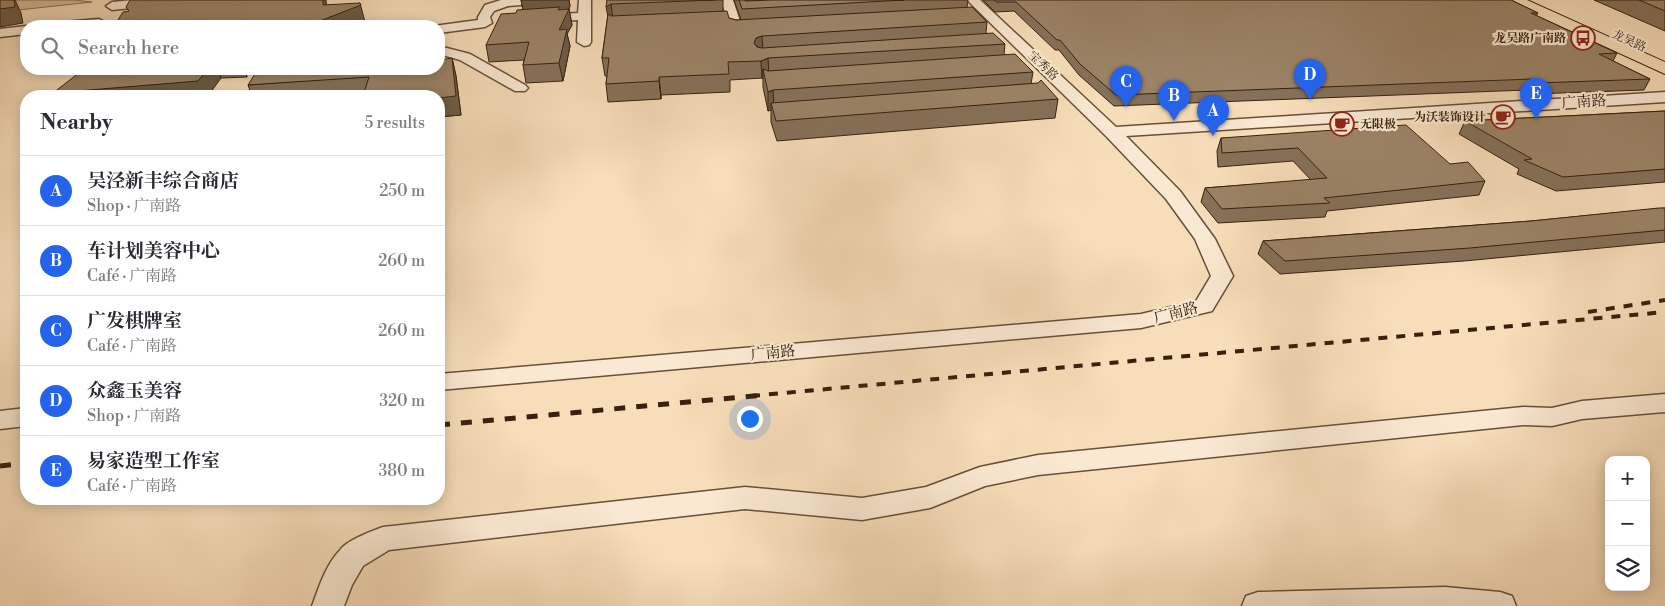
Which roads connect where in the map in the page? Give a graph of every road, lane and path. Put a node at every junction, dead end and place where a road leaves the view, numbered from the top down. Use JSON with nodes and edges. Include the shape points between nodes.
{"nodes":[{"id":1,"x":169,"y":0,"type":"edge"},
{"id":2,"x":534,"y":0,"type":"edge"},
{"id":3,"x":585,"y":0,"type":"edge"},
{"id":4,"x":973,"y":0,"type":"edge"},
{"id":5,"x":1515,"y":0,"type":"edge"},
{"id":6,"x":1539,"y":0,"type":"edge"},
{"id":7,"x":724,"y":1,"type":"edge"},
{"id":8,"x":114,"y":3,"type":"edge"},
{"id":9,"x":475,"y":8,"type":"dead end"},
{"id":10,"x":489,"y":8,"type":"junction"},
{"id":11,"x":585,"y":16,"type":"junction"},
{"id":12,"x":992,"y":16,"type":"junction"},
{"id":13,"x":973,"y":17,"type":"edge"},
{"id":14,"x":108,"y":20,"type":"edge"},
{"id":15,"x":525,"y":20,"type":"edge"},
{"id":16,"x":734,"y":21,"type":"junction"},
{"id":17,"x":715,"y":22,"type":"edge"},
{"id":18,"x":445,"y":28,"type":"edge"},
{"id":19,"x":20,"y":31,"type":"edge"},
{"id":20,"x":766,"y":32,"type":"edge"},
{"id":21,"x":0,"y":33,"type":"edge"},
{"id":22,"x":584,"y":42,"type":"dead end"},
{"id":23,"x":445,"y":52,"type":"edge"},
{"id":24,"x":1665,"y":57,"type":"edge"},
{"id":25,"x":1665,"y":69,"type":"edge"},
{"id":26,"x":520,"y":88,"type":"dead end"},
{"id":27,"x":1665,"y":97,"type":"edge"},
{"id":28,"x":1112,"y":132,"type":"junction"},
{"id":29,"x":445,"y":381,"type":"edge"},
{"id":30,"x":1665,"y":403,"type":"edge"},
{"id":31,"x":20,"y":418,"type":"edge"},
{"id":32,"x":0,"y":420,"type":"edge"},
{"id":33,"x":328,"y":606,"type":"edge"},
{"id":34,"x":1258,"y":606,"type":"edge"},
{"id":35,"x":1500,"y":606,"type":"edge"}],
"edges":[{"from":1,"to":8,"type":"street"},
{"from":2,"to":10,"type":"street","via":[[507,2]]},
{"from":3,"to":11,"type":"street"},
{"from":4,"to":12,"type":"street","name":"宝秀路"},
{"from":5,"to":25,"type":"main road","name":"龙吴路"},
{"from":6,"to":24,"type":"main road","name":"龙吴路"},
{"from":7,"to":16,"type":"street"},
{"from":8,"to":14,"type":"street"},
{"from":9,"to":10,"type":"street"},
{"from":10,"to":18,"type":"street","via":[[484,17],[490,22]]},
{"from":11,"to":15,"type":"street"},
{"from":11,"to":22,"type":"street"},
{"from":12,"to":13,"type":"street"},
{"from":12,"to":28,"type":"street","name":"宝秀路"},
{"from":16,"to":17,"type":"street"},
{"from":16,"to":20,"type":"street","via":[[737,31]]},
{"from":19,"to":21,"type":"street"},
{"from":23,"to":26,"type":"street","via":[[465,57]]},
{"from":27,"to":28,"type":"street","name":"广南路"},
{"from":28,"to":29,"type":"street","name":"广南路","via":[[1173,195],[1205,239],[1222,276],[1204,306],[1141,321]]},
{"from":30,"to":33,"type":"street","via":[[1582,410],[1552,417],[1523,416],[1038,465],[980,477],[930,497],[862,509],[745,498],[383,539],[352,557],[336,582]]},
{"from":31,"to":32,"type":"street"},
{"from":34,"to":35,"type":"street","via":[[1445,601]]}]}
